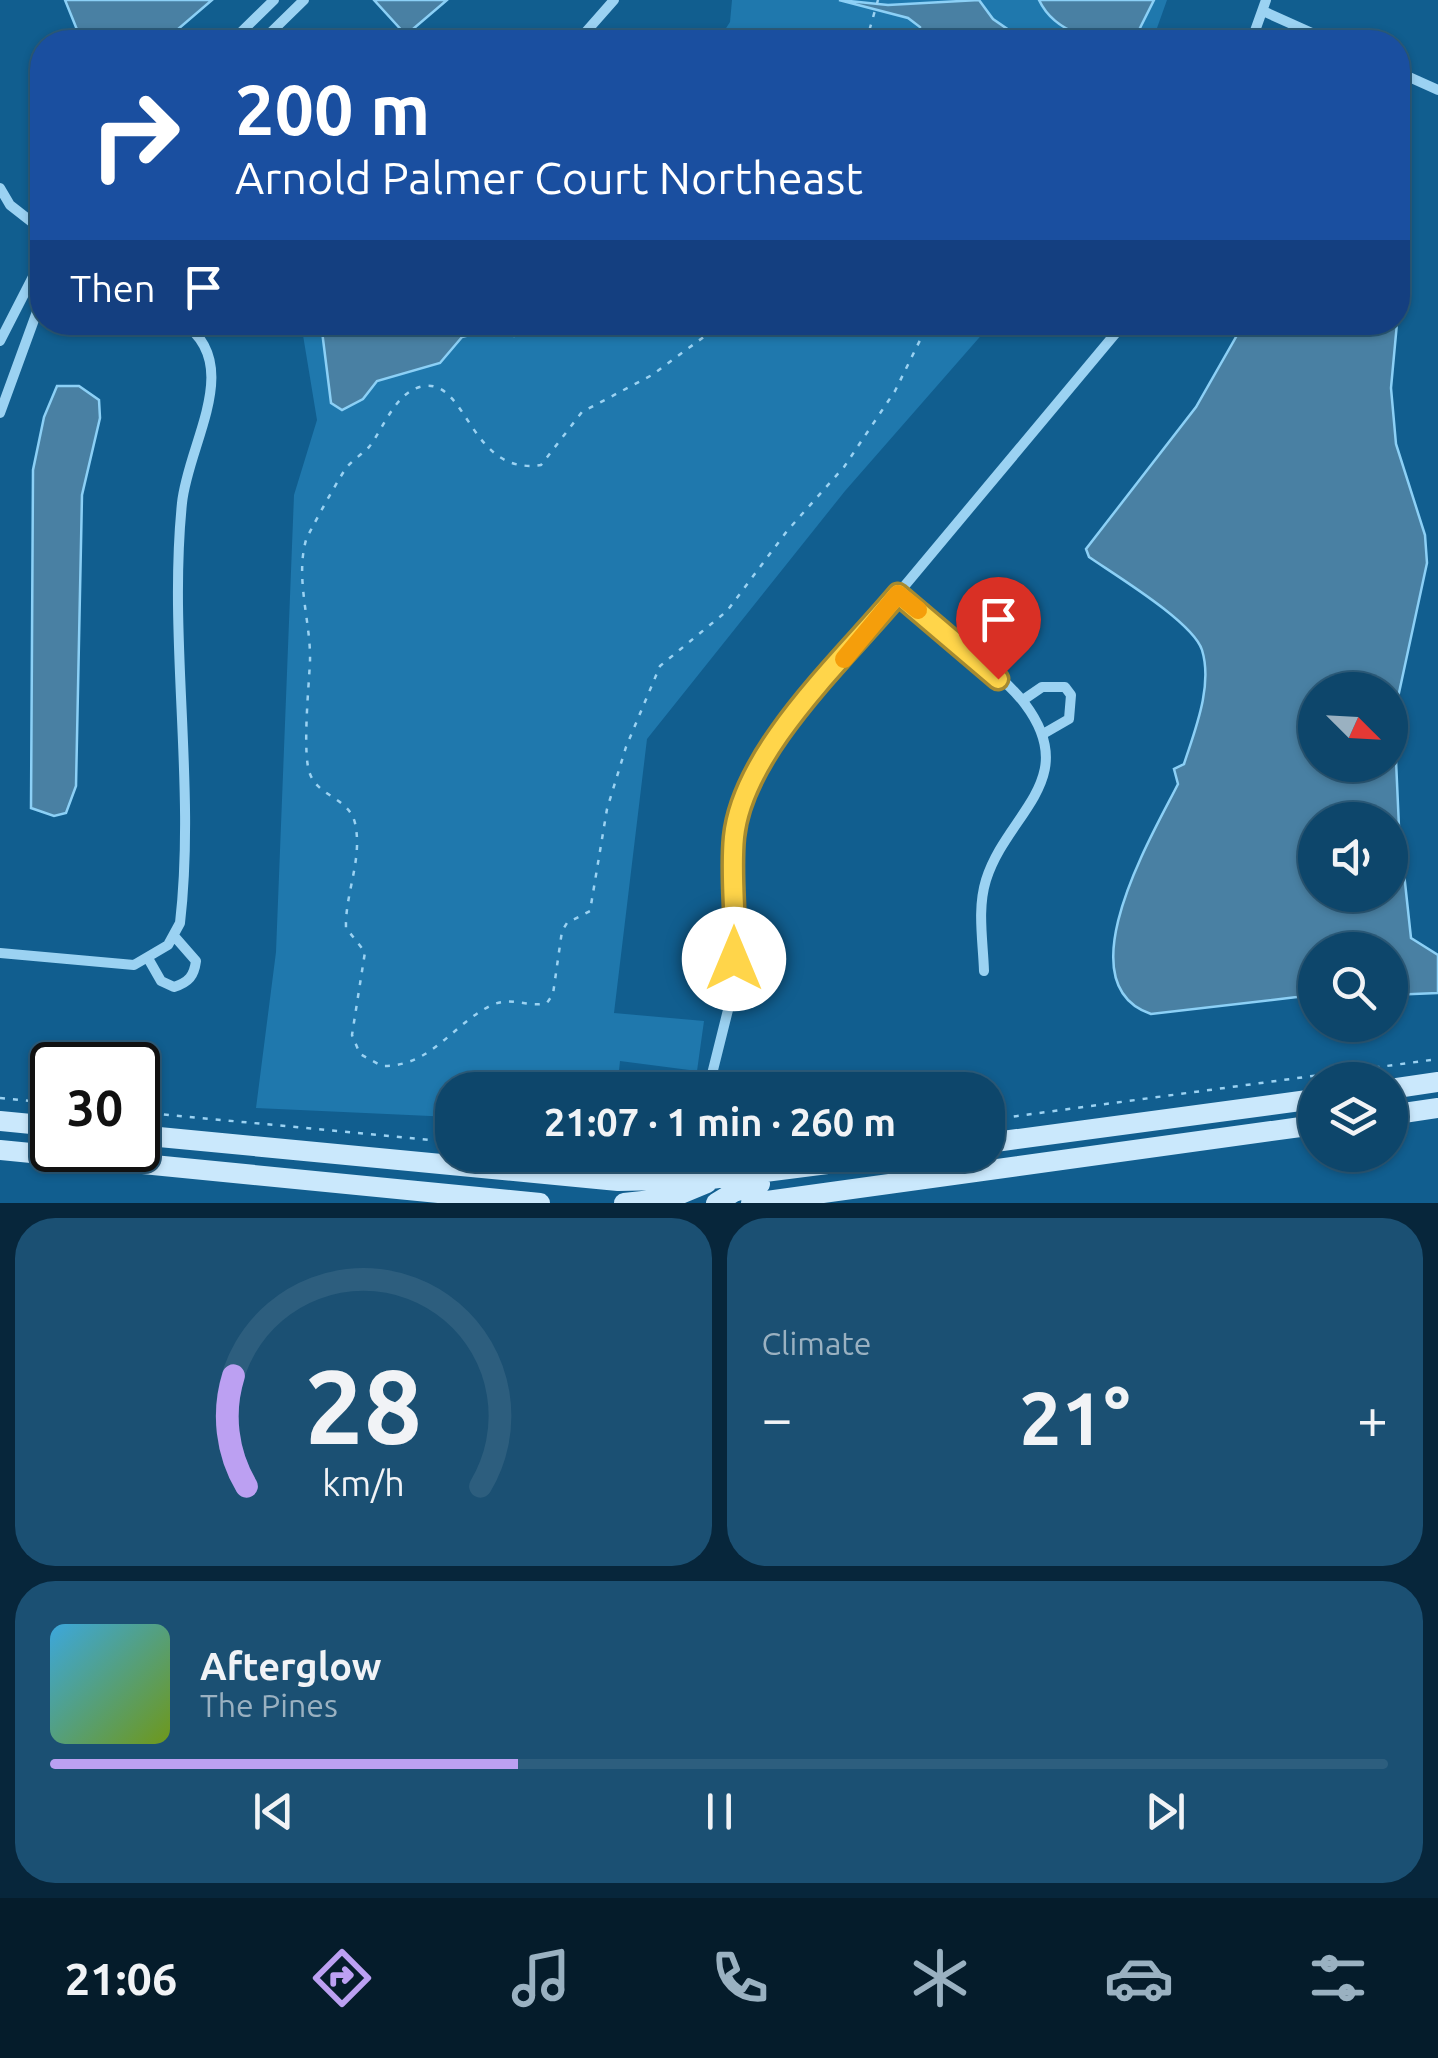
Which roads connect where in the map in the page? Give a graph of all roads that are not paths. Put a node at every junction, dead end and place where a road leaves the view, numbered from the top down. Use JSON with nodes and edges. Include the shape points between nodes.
{"nodes":[{"id":1,"x":274,"y":0,"type":"edge"},
{"id":2,"x":304,"y":0,"type":"edge"},
{"id":3,"x":614,"y":0,"type":"edge"},
{"id":4,"x":1264,"y":6,"type":"edge"},
{"id":5,"x":245,"y":30,"type":"edge"},
{"id":6,"x":273,"y":30,"type":"edge"},
{"id":7,"x":588,"y":30,"type":"edge"},
{"id":8,"x":1255,"y":30,"type":"edge"},
{"id":9,"x":1309,"y":30,"type":"edge"},
{"id":10,"x":1410,"y":77,"type":"edge"},
{"id":11,"x":1438,"y":90,"type":"edge"},
{"id":12,"x":0,"y":188,"type":"edge"},
{"id":13,"x":30,"y":220,"type":"edge"},
{"id":14,"x":30,"y":283,"type":"edge"},
{"id":15,"x":30,"y":331,"type":"edge"},
{"id":16,"x":199,"y":335,"type":"edge"},
{"id":17,"x":1115,"y":335,"type":"edge"},
{"id":18,"x":0,"y":340,"type":"edge"},
{"id":19,"x":0,"y":414,"type":"edge"},
{"id":20,"x":898,"y":594,"type":"junction"},
{"id":21,"x":1023,"y":700,"type":"junction"},
{"id":22,"x":1043,"y":734,"type":"junction"},
{"id":23,"x":175,"y":937,"type":"junction"},
{"id":24,"x":0,"y":953,"type":"edge"},
{"id":25,"x":149,"y":960,"type":"junction"},
{"id":26,"x":984,"y":971,"type":"dead end"},
{"id":27,"x":712,"y":1072,"type":"edge"},
{"id":28,"x":1438,"y":1082,"type":"edge"},
{"id":29,"x":1408,"y":1086,"type":"edge"},
{"id":30,"x":1298,"y":1101,"type":"edge"},
{"id":31,"x":1438,"y":1108,"type":"edge"},
{"id":32,"x":1408,"y":1112,"type":"edge"},
{"id":33,"x":0,"y":1121,"type":"edge"},
{"id":34,"x":30,"y":1124,"type":"edge"},
{"id":35,"x":1298,"y":1127,"type":"edge"},
{"id":36,"x":160,"y":1137,"type":"edge"},
{"id":37,"x":1005,"y":1141,"type":"edge"},
{"id":38,"x":0,"y":1150,"type":"edge"},
{"id":39,"x":711,"y":1172,"type":"edge"},
{"id":40,"x":766,"y":1172,"type":"edge"},
{"id":41,"x":814,"y":1172,"type":"edge"},
{"id":42,"x":711,"y":1179,"type":"junction"},
{"id":43,"x":540,"y":1203,"type":"edge"},
{"id":44,"x":624,"y":1203,"type":"edge"},
{"id":45,"x":716,"y":1203,"type":"edge"},
{"id":46,"x":751,"y":1203,"type":"edge"}],
"edges":[{"from":1,"to":5,"type":"street"},
{"from":2,"to":6,"type":"street"},
{"from":3,"to":7,"type":"street"},
{"from":4,"to":8,"type":"street"},
{"from":4,"to":9,"type":"street"},
{"from":10,"to":11,"type":"street"},
{"from":12,"to":13,"type":"street"},
{"from":14,"to":18,"type":"street"},
{"from":15,"to":19,"type":"street"},
{"from":16,"to":23,"type":"street","via":[[214,368],[181,518],[182,905]]},
{"from":17,"to":20,"type":"street"},
{"from":20,"to":21,"type":"street"},
{"from":20,"to":27,"type":"street","via":[[790,723],[744,795],[734,834],[733,990]]},
{"from":21,"to":22,"type":"street"},
{"from":21,"to":22,"type":"street","via":[[1050,684],[1071,695],[1069,719]]},
{"from":22,"to":26,"type":"street","via":[[1046,764],[1038,792],[993,860],[980,900]]},
{"from":23,"to":25,"type":"street"},
{"from":23,"to":25,"type":"street","via":[[196,960],[186,983],[161,981]]},
{"from":24,"to":25,"type":"street","via":[[120,967]]},
{"from":28,"to":29,"type":"main road"},
{"from":30,"to":37,"type":"main road"},
{"from":31,"to":32,"type":"main road"},
{"from":33,"to":34,"type":"main road"},
{"from":35,"to":46,"type":"main road"},
{"from":36,"to":42,"type":"main road","via":[[618,1181]]},
{"from":38,"to":43,"type":"main road"},
{"from":39,"to":42,"type":"street"},
{"from":40,"to":42,"type":"main road"},
{"from":41,"to":45,"type":"main road","via":[[748,1186]]},
{"from":42,"to":44,"type":"main road","via":[[672,1198]]}]}
